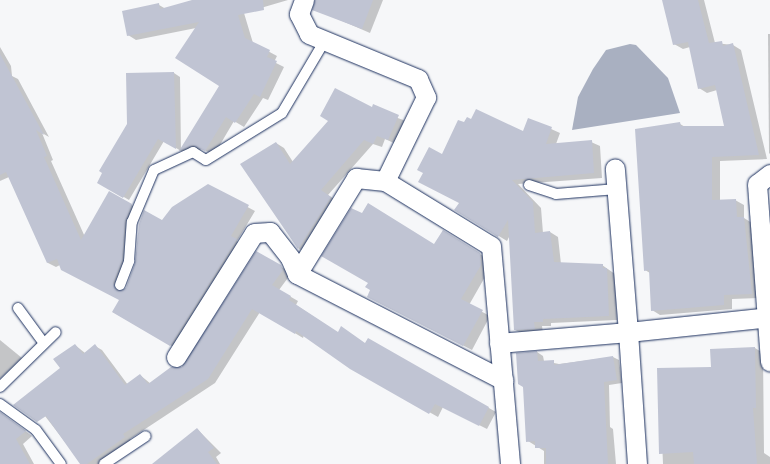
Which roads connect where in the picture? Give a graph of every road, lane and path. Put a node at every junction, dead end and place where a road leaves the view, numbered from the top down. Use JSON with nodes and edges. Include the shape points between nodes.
{"nodes":[{"id":1,"x":304,"y":0,"type":"edge"},
{"id":2,"x":324,"y":42,"type":"junction"},
{"id":3,"x":616,"y":169,"type":"dead end"},
{"id":4,"x":770,"y":174,"type":"edge"},
{"id":5,"x":385,"y":181,"type":"junction"},
{"id":6,"x":529,"y":185,"type":"dead end"},
{"id":7,"x":617,"y":189,"type":"junction"},
{"id":8,"x":297,"y":274,"type":"junction"},
{"id":9,"x":120,"y":285,"type":"dead end"},
{"id":10,"x":18,"y":308,"type":"dead end"},
{"id":11,"x":768,"y":317,"type":"edge"},
{"id":12,"x":56,"y":332,"type":"dead end"},
{"id":13,"x":628,"y":332,"type":"junction"},
{"id":14,"x":43,"y":342,"type":"junction"},
{"id":15,"x":499,"y":343,"type":"junction"},
{"id":16,"x":176,"y":357,"type":"dead end"},
{"id":17,"x":770,"y":362,"type":"edge"},
{"id":18,"x":502,"y":380,"type":"junction"},
{"id":19,"x":0,"y":387,"type":"edge"},
{"id":20,"x":0,"y":404,"type":"edge"},
{"id":21,"x":146,"y":436,"type":"dead end"},
{"id":22,"x":61,"y":464,"type":"edge"},
{"id":23,"x":104,"y":464,"type":"edge"},
{"id":24,"x":510,"y":464,"type":"edge"},
{"id":25,"x":637,"y":464,"type":"edge"}],
"edges":[{"from":1,"to":2,"type":"street","via":[[299,14],[309,34]]},
{"from":2,"to":5,"type":"street","via":[[418,79],[426,97]]},
{"from":2,"to":9,"type":"lane","via":[[282,113],[206,160],[193,152],[154,170],[132,222],[129,261]]},
{"from":3,"to":7,"type":"street"},
{"from":4,"to":11,"type":"street","via":[[757,184]]},
{"from":5,"to":8,"type":"street","via":[[356,178]]},
{"from":5,"to":15,"type":"street","via":[[491,246]]},
{"from":6,"to":7,"type":"lane","via":[[556,194]]},
{"from":7,"to":13,"type":"street"},
{"from":8,"to":16,"type":"street","via":[[290,258],[270,232],[254,233]]},
{"from":8,"to":18,"type":"street"},
{"from":10,"to":14,"type":"lane"},
{"from":11,"to":13,"type":"street"},
{"from":11,"to":17,"type":"street"},
{"from":12,"to":14,"type":"lane"},
{"from":13,"to":15,"type":"street"},
{"from":13,"to":25,"type":"street"},
{"from":14,"to":19,"type":"lane"},
{"from":15,"to":18,"type":"street"},
{"from":18,"to":24,"type":"street"},
{"from":20,"to":22,"type":"lane","via":[[36,430]]},
{"from":21,"to":23,"type":"lane"}]}
